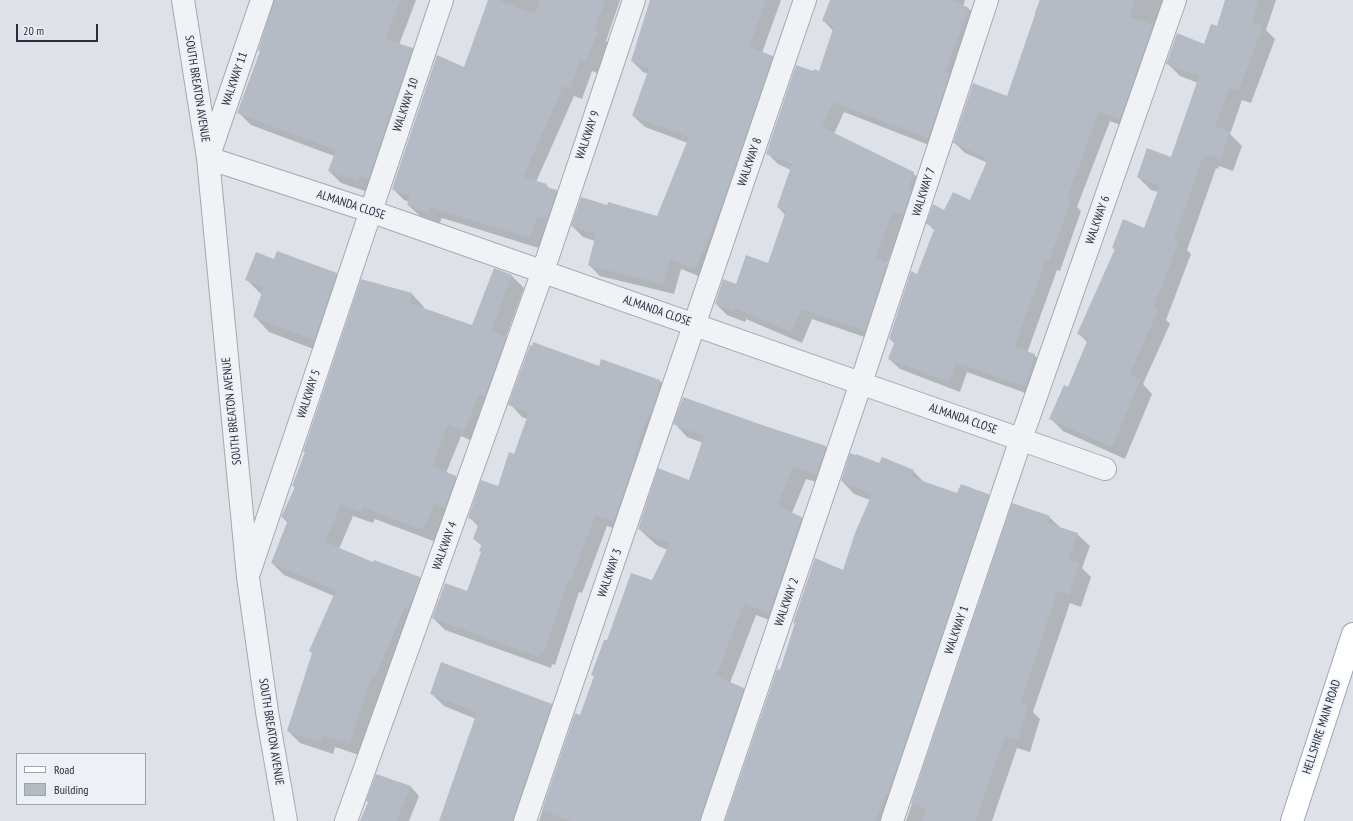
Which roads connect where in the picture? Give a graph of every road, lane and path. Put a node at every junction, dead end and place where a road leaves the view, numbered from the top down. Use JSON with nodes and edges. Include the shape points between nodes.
{"nodes":[{"id":1,"x":183,"y":0,"type":"edge"},
{"id":2,"x":262,"y":0,"type":"edge"},
{"id":3,"x":442,"y":0,"type":"edge"},
{"id":4,"x":634,"y":0,"type":"edge"},
{"id":5,"x":805,"y":0,"type":"edge"},
{"id":6,"x":987,"y":0,"type":"edge"},
{"id":7,"x":1175,"y":0,"type":"edge"},
{"id":8,"x":208,"y":158,"type":"junction"},
{"id":9,"x":370,"y":211,"type":"junction"},
{"id":10,"x":543,"y":271,"type":"junction"},
{"id":11,"x":695,"y":325,"type":"junction"},
{"id":12,"x":861,"y":383,"type":"junction"},
{"id":13,"x":1021,"y":439,"type":"junction"},
{"id":14,"x":1105,"y":469,"type":"dead end"},
{"id":15,"x":248,"y":577,"type":"junction"},
{"id":16,"x":1353,"y":634,"type":"edge"},
{"id":17,"x":286,"y":821,"type":"edge"},
{"id":18,"x":346,"y":821,"type":"edge"},
{"id":19,"x":525,"y":821,"type":"edge"},
{"id":20,"x":712,"y":821,"type":"edge"},
{"id":21,"x":892,"y":821,"type":"edge"},
{"id":22,"x":1292,"y":821,"type":"edge"}],
"edges":[{"from":1,"to":8,"type":"street","name":"SOUTH BREATON AVENUE"},
{"from":2,"to":8,"type":"street","name":"WALKWAY 11"},
{"from":3,"to":9,"type":"street","name":"WALKWAY 10"},
{"from":4,"to":10,"type":"street","name":"WALKWAY 9"},
{"from":5,"to":11,"type":"street","name":"WALKWAY 8"},
{"from":6,"to":12,"type":"street","name":"WALKWAY 7"},
{"from":7,"to":13,"type":"street","name":"WALKWAY 6"},
{"from":8,"to":9,"type":"street","name":"ALMANDA CLOSE"},
{"from":8,"to":15,"type":"street","name":"SOUTH BREATON AVENUE"},
{"from":9,"to":10,"type":"street","name":"ALMANDA CLOSE"},
{"from":9,"to":15,"type":"street","name":"WALKWAY 5"},
{"from":10,"to":11,"type":"street","name":"ALMANDA CLOSE"},
{"from":10,"to":18,"type":"street","name":"WALKWAY 4"},
{"from":11,"to":12,"type":"street","name":"ALMANDA CLOSE"},
{"from":11,"to":19,"type":"street","name":"WALKWAY 3"},
{"from":12,"to":13,"type":"street","name":"ALMANDA CLOSE"},
{"from":12,"to":20,"type":"street","name":"WALKWAY 2"},
{"from":13,"to":14,"type":"street","name":"ALMANDA CLOSE"},
{"from":13,"to":21,"type":"street","name":"WALKWAY 1"},
{"from":15,"to":17,"type":"street","name":"SOUTH BREATON AVENUE","via":[[267,712]]},
{"from":16,"to":22,"type":"main road","name":"HELLSHIRE MAIN ROAD"}]}
